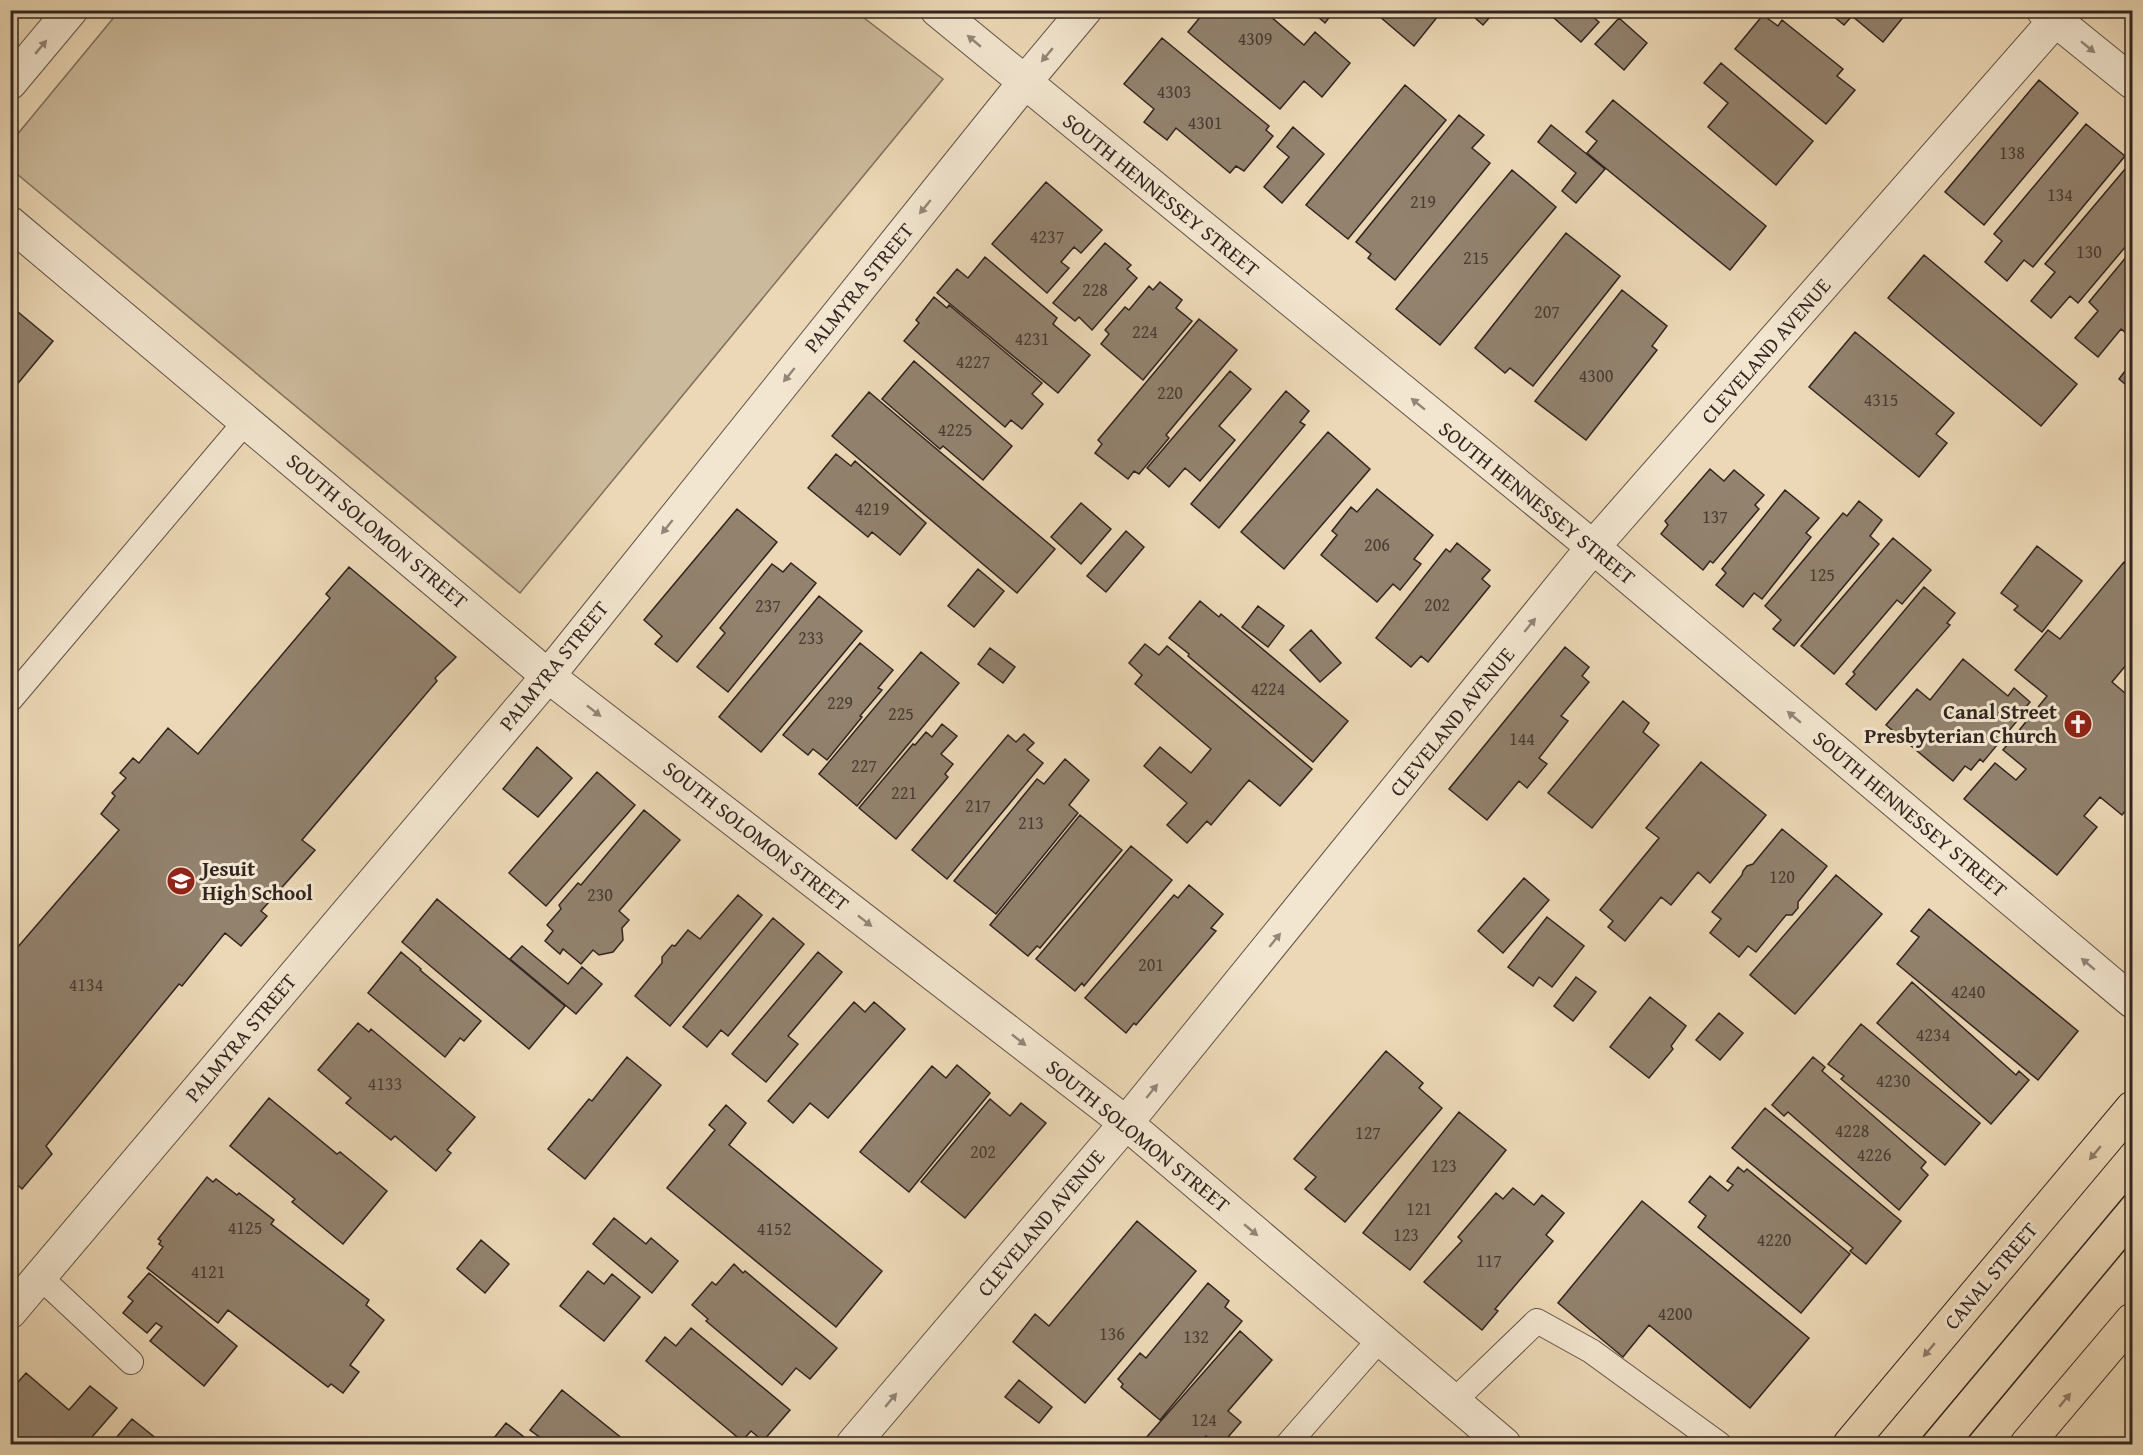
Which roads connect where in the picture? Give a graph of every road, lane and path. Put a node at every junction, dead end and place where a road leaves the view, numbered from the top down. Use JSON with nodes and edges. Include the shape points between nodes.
{"nodes":[{"id":1,"x":71,"y":10,"type":"edge"},
{"id":2,"x":937,"y":10,"type":"edge"},
{"id":3,"x":1085,"y":10,"type":"edge"},
{"id":4,"x":2055,"y":14,"type":"edge"},
{"id":5,"x":2133,"y":82,"type":"edge"},
{"id":6,"x":10,"y":83,"type":"edge"},
{"id":7,"x":1024,"y":83,"type":"junction"},
{"id":8,"x":10,"y":223,"type":"edge"},
{"id":9,"x":246,"y":421,"type":"junction"},
{"id":10,"x":1593,"y":548,"type":"junction"},
{"id":11,"x":548,"y":675,"type":"junction"},
{"id":12,"x":10,"y":700,"type":"edge"},
{"id":13,"x":2133,"y":1001,"type":"edge"},
{"id":14,"x":2133,"y":1108,"type":"edge"},
{"id":15,"x":1126,"y":1123,"type":"junction"},
{"id":16,"x":40,"y":1277,"type":"junction"},
{"id":17,"x":10,"y":1312,"type":"edge"},
{"id":18,"x":2133,"y":1320,"type":"edge"},
{"id":19,"x":1380,"y":1339,"type":"junction"},
{"id":20,"x":131,"y":1362,"type":"dead end"},
{"id":21,"x":1454,"y":1401,"type":"junction"},
{"id":22,"x":853,"y":1444,"type":"edge"},
{"id":23,"x":1288,"y":1444,"type":"edge"},
{"id":24,"x":1504,"y":1444,"type":"edge"},
{"id":25,"x":1719,"y":1444,"type":"edge"},
{"id":26,"x":1850,"y":1444,"type":"edge"},
{"id":27,"x":2027,"y":1444,"type":"edge"}],
"edges":[{"from":6,"to":1,"type":"street","one_way":true},
{"from":7,"to":2,"type":"street","name":"SOUTH HENNESSEY STREET","one_way":true},
{"from":3,"to":7,"type":"street","name":"PALMYRA STREET","one_way":true},
{"from":4,"to":5,"type":"street","one_way":true},
{"from":4,"to":10,"type":"street","name":"CLEVELAND AVENUE"},
{"from":10,"to":7,"type":"street","name":"SOUTH HENNESSEY STREET","one_way":true},
{"from":7,"to":11,"type":"street","name":"PALMYRA STREET","one_way":true},
{"from":8,"to":9,"type":"street","name":"SOUTH SOLOMON STREET"},
{"from":9,"to":11,"type":"street","name":"SOUTH SOLOMON STREET"},
{"from":9,"to":12,"type":"lane"},
{"from":13,"to":10,"type":"street","name":"SOUTH HENNESSEY STREET","one_way":true},
{"from":15,"to":10,"type":"street","name":"CLEVELAND AVENUE","one_way":true},
{"from":11,"to":15,"type":"street","name":"SOUTH SOLOMON STREET","one_way":true},
{"from":11,"to":16,"type":"street","name":"PALMYRA STREET"},
{"from":14,"to":26,"type":"main road","name":"CANAL STREET","one_way":true},
{"from":15,"to":19,"type":"street","name":"SOUTH SOLOMON STREET","one_way":true},
{"from":22,"to":15,"type":"street","name":"CLEVELAND AVENUE","one_way":true},
{"from":16,"to":17,"type":"street","name":"PALMYRA STREET"},
{"from":16,"to":20,"type":"lane"},
{"from":27,"to":18,"type":"main road","one_way":true},
{"from":19,"to":21,"type":"street","name":"SOUTH SOLOMON STREET"},
{"from":19,"to":23,"type":"lane"},
{"from":21,"to":24,"type":"street","name":"SOUTH SOLOMON STREET"},
{"from":21,"to":25,"type":"lane","via":[[1537,1321],[1591,1351]]}]}
